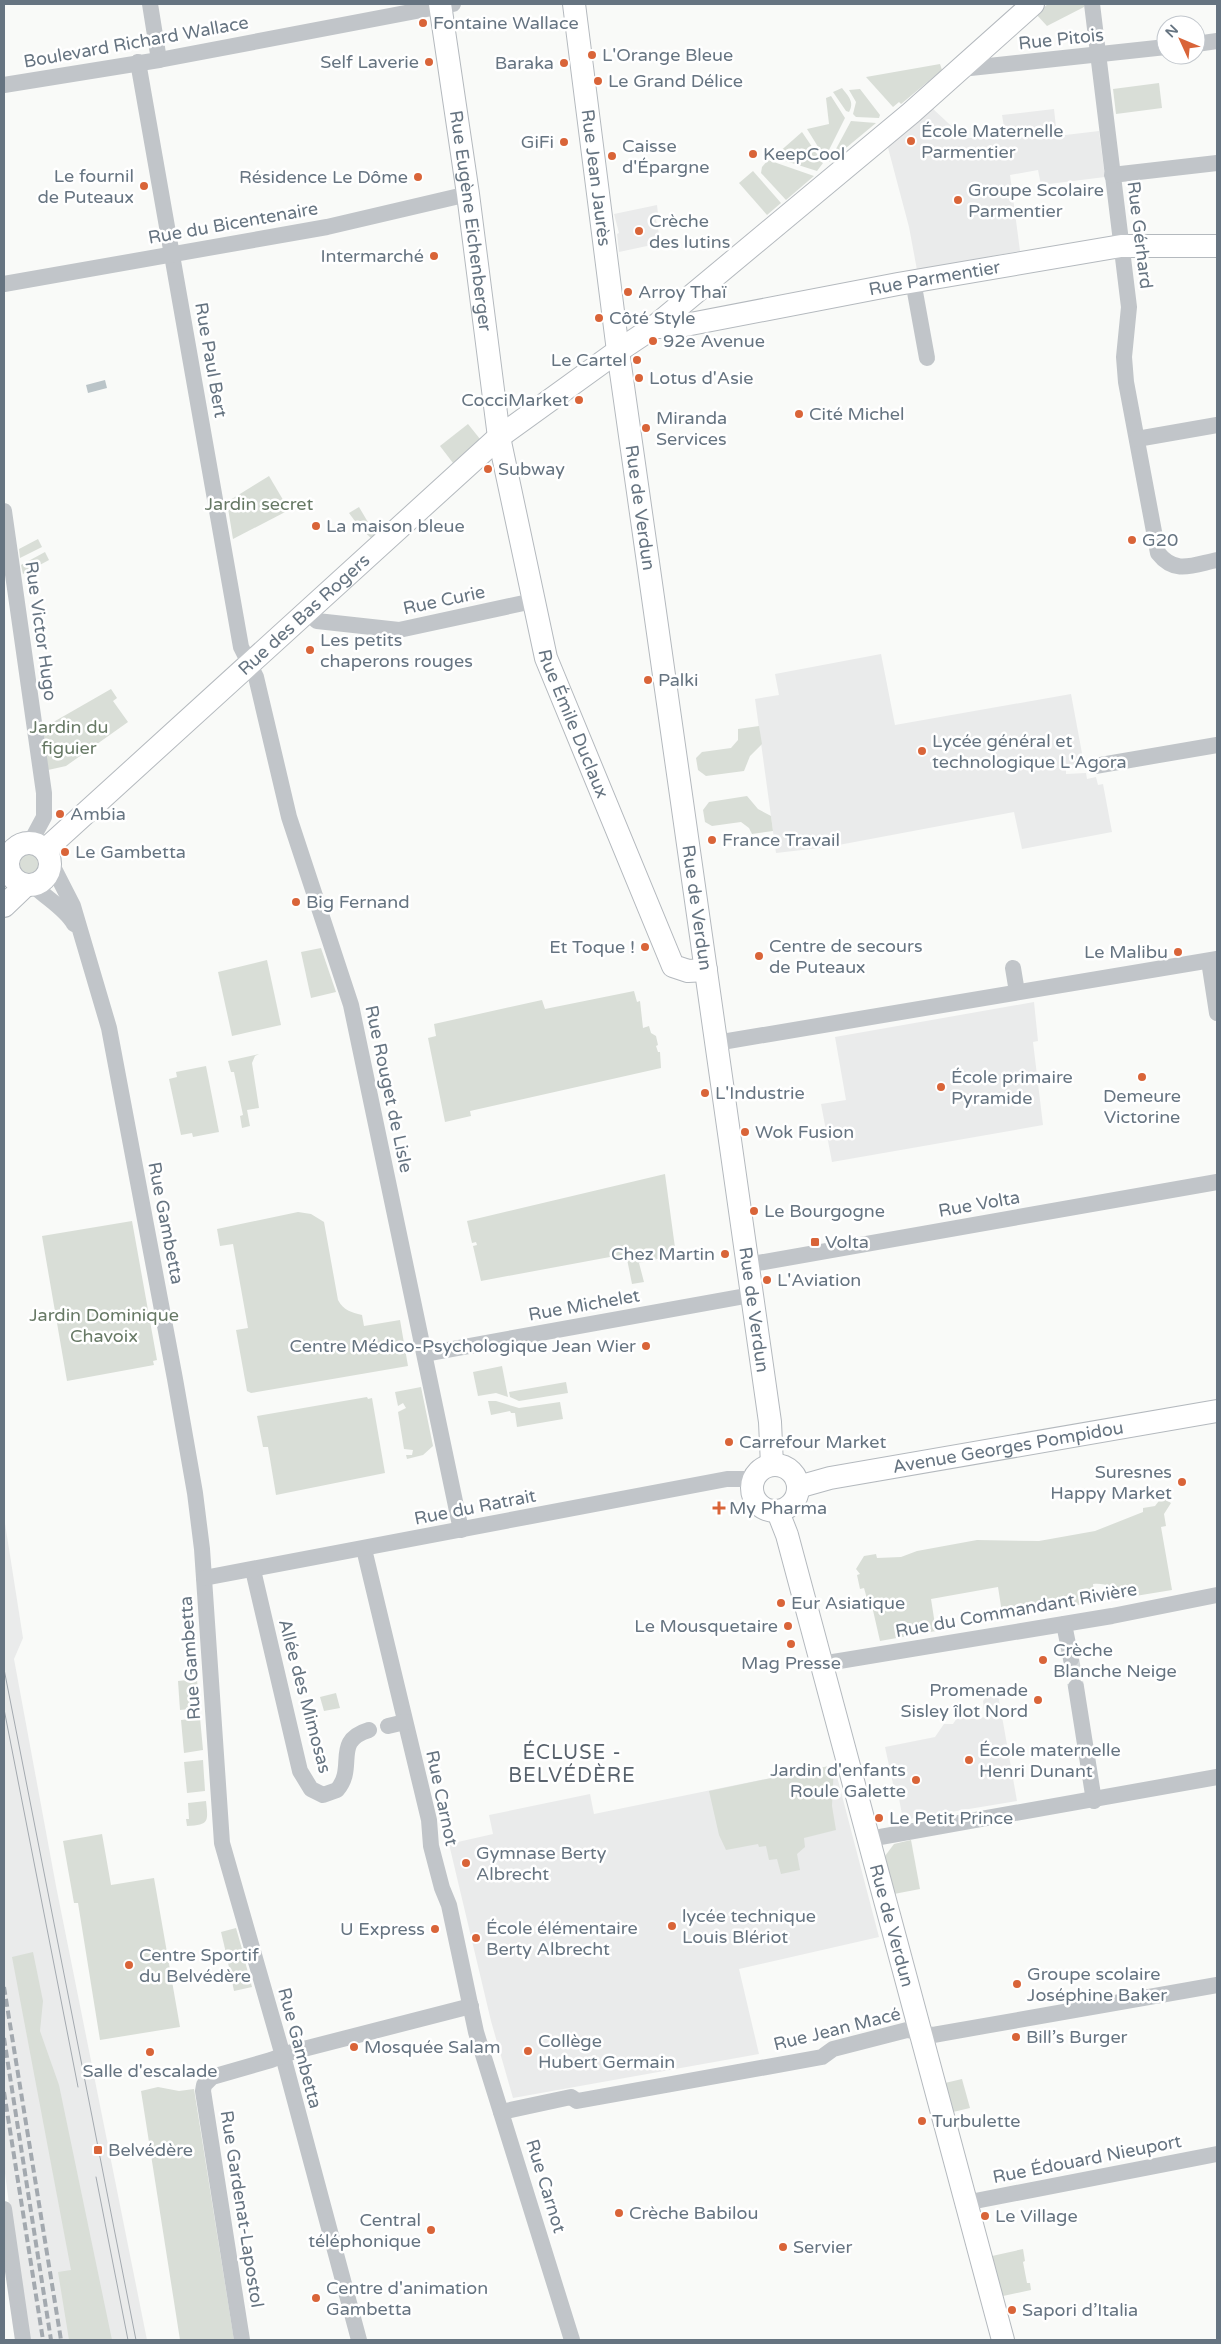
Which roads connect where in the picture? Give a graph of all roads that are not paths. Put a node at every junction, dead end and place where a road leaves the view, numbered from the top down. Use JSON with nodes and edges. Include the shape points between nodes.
{"nodes":[{"id":1,"x":150,"y":4,"type":"edge"},
{"id":2,"x":445,"y":4,"type":"edge"},
{"id":3,"x":574,"y":4,"type":"edge"},
{"id":4,"x":1033,"y":4,"type":"edge"},
{"id":5,"x":1092,"y":4,"type":"edge"},
{"id":6,"x":1156,"y":48,"type":"edge"},
{"id":7,"x":1098,"y":55,"type":"junction"},
{"id":8,"x":159,"y":60,"type":"junction"},
{"id":9,"x":138,"y":62,"type":"junction"},
{"id":10,"x":961,"y":70,"type":"junction"},
{"id":11,"x":4,"y":85,"type":"edge"},
{"id":12,"x":1217,"y":163,"type":"edge"},
{"id":13,"x":1112,"y":175,"type":"junction"},
{"id":14,"x":468,"y":194,"type":"junction"},
{"id":15,"x":1120,"y":246,"type":"junction"},
{"id":16,"x":1217,"y":246,"type":"edge"},
{"id":17,"x":172,"y":254,"type":"junction"},
{"id":18,"x":913,"y":282,"type":"junction"},
{"id":19,"x":4,"y":284,"type":"edge"},
{"id":20,"x":683,"y":302,"type":"junction"},
{"id":21,"x":694,"y":323,"type":"junction"},
{"id":22,"x":654,"y":327,"type":"junction"},
{"id":23,"x":618,"y":351,"type":"junction"},
{"id":24,"x":928,"y":358,"type":"dead end"},
{"id":25,"x":1217,"y":424,"type":"edge"},
{"id":26,"x":499,"y":438,"type":"junction"},
{"id":27,"x":1137,"y":439,"type":"junction"},
{"id":28,"x":4,"y":511,"type":"edge"},
{"id":29,"x":1217,"y":560,"type":"edge"},
{"id":30,"x":533,"y":601,"type":"junction"},
{"id":31,"x":308,"y":612,"type":"junction"},
{"id":32,"x":249,"y":663,"type":"junction"},
{"id":33,"x":1217,"y":745,"type":"edge"},
{"id":34,"x":1095,"y":766,"type":"dead end"},
{"id":35,"x":42,"y":852,"type":"junction"},
{"id":36,"x":6,"y":862,"type":"edge"},
{"id":37,"x":30,"y":885,"type":"junction"},
{"id":38,"x":4,"y":906,"type":"edge"},
{"id":39,"x":1213,"y":960,"type":"edge"},
{"id":40,"x":92,"y":965,"type":"junction"},
{"id":41,"x":1013,"y":968,"type":"dead end"},
{"id":42,"x":706,"y":970,"type":"junction"},
{"id":43,"x":1017,"y":992,"type":"junction"},
{"id":44,"x":1217,"y":1013,"type":"edge"},
{"id":45,"x":716,"y":1043,"type":"junction"},
{"id":46,"x":1217,"y":1182,"type":"edge"},
{"id":47,"x":747,"y":1265,"type":"junction"},
{"id":48,"x":751,"y":1295,"type":"junction"},
{"id":49,"x":425,"y":1354,"type":"junction"},
{"id":50,"x":1217,"y":1411,"type":"edge"},
{"id":51,"x":772,"y":1465,"type":"junction"},
{"id":52,"x":754,"y":1479,"type":"junction"},
{"id":53,"x":798,"y":1487,"type":"junction"},
{"id":54,"x":778,"y":1512,"type":"junction"},
{"id":55,"x":462,"y":1530,"type":"junction"},
{"id":56,"x":364,"y":1549,"type":"junction"},
{"id":57,"x":253,"y":1570,"type":"junction"},
{"id":58,"x":204,"y":1578,"type":"junction"},
{"id":59,"x":1217,"y":1595,"type":"edge"},
{"id":60,"x":1064,"y":1624,"type":"junction"},
{"id":61,"x":1071,"y":1659,"type":"tunnel mouth"},
{"id":62,"x":821,"y":1664,"type":"junction"},
{"id":63,"x":1076,"y":1687,"type":"tunnel mouth"},
{"id":64,"x":405,"y":1722,"type":"junction"},
{"id":65,"x":388,"y":1726,"type":"dead end"},
{"id":66,"x":369,"y":1730,"type":"dead end"},
{"id":67,"x":1217,"y":1777,"type":"edge"},
{"id":68,"x":1094,"y":1801,"type":"junction"},
{"id":69,"x":869,"y":1839,"type":"junction"},
{"id":70,"x":1217,"y":1985,"type":"edge"},
{"id":71,"x":471,"y":2006,"type":"junction"},
{"id":72,"x":919,"y":2032,"type":"junction"},
{"id":73,"x":283,"y":2056,"type":"junction"},
{"id":74,"x":501,"y":2112,"type":"junction"},
{"id":75,"x":1217,"y":2154,"type":"edge"},
{"id":76,"x":965,"y":2203,"type":"junction"},
{"id":77,"x":4,"y":2209,"type":"edge"},
{"id":78,"x":23,"y":2340,"type":"edge"},
{"id":79,"x":242,"y":2340,"type":"edge"},
{"id":80,"x":358,"y":2340,"type":"edge"},
{"id":81,"x":572,"y":2340,"type":"edge"},
{"id":82,"x":1003,"y":2340,"type":"edge"}],
"edges":[{"from":1,"to":8,"type":"street"},
{"from":2,"to":8,"type":"street","name":"Boulevard Richard Wallace"},
{"from":2,"to":14,"type":"street","name":"Rue Eugène Eichenberger"},
{"from":3,"to":23,"type":"street","name":"Rue Jean Jaurès"},
{"from":4,"to":10,"type":"street","name":"Rue des Bas Rogers"},
{"from":5,"to":7,"type":"street","name":"Rue Gérhard"},
{"from":6,"to":7,"type":"street","name":"Rue Pitois"},
{"from":7,"to":10,"type":"street","name":"Rue Pitois"},
{"from":7,"to":13,"type":"street","name":"Rue Gérhard"},
{"from":8,"to":9,"type":"street","name":"Boulevard Richard Wallace"},
{"from":9,"to":11,"type":"street","name":"Boulevard Richard Wallace"},
{"from":9,"to":17,"type":"street","name":"Rue Paul Bert"},
{"from":10,"to":20,"type":"street","name":"Rue des Bas Rogers"},
{"from":12,"to":13,"type":"street"},
{"from":13,"to":15,"type":"street","name":"Rue Gérhard"},
{"from":14,"to":17,"type":"street","name":"Rue du Bicentenaire","via":[[327,228]]},
{"from":14,"to":26,"type":"street","name":"Rue Eugène Eichenberger"},
{"from":15,"to":16,"type":"street","name":"Rue Parmentier"},
{"from":15,"to":18,"type":"street","name":"Rue Parmentier"},
{"from":15,"to":27,"type":"street","name":"Rue Gérhard","via":[[1129,307],[1124,357],[1126,382]]},
{"from":17,"to":19,"type":"street","name":"Rue du Bicentenaire"},
{"from":17,"to":32,"type":"street","name":"Rue Paul Bert","via":[[241,647]]},
{"from":18,"to":21,"type":"street","name":"Rue Parmentier"},
{"from":18,"to":24,"type":"street"},
{"from":20,"to":21,"type":"street","via":[[685,312]]},
{"from":20,"to":22,"type":"street","name":"Rue des Bas Rogers"},
{"from":21,"to":22,"type":"street","name":"Rue Parmentier"},
{"from":22,"to":23,"type":"street","name":"Rue des Bas Rogers"},
{"from":23,"to":26,"type":"street","name":"Rue des Bas Rogers"},
{"from":23,"to":42,"type":"street","name":"Rue de Verdun"},
{"from":25,"to":27,"type":"street"},
{"from":26,"to":30,"type":"street","name":"Rue Émile Duclaux"},
{"from":26,"to":31,"type":"street","name":"Rue des Bas Rogers"},
{"from":27,"to":29,"type":"street","name":"Rue Gérhard","via":[[1158,553],[1166,563],[1180,568]]},
{"from":28,"to":35,"type":"street","name":"Rue Victor Hugo","via":[[44,793]]},
{"from":30,"to":31,"type":"street","name":"Rue Curie","via":[[399,630],[317,621]]},
{"from":30,"to":42,"type":"street","name":"Rue Émile Duclaux","via":[[546,658],[673,966],[688,971]]},
{"from":31,"to":32,"type":"street","name":"Rue des Bas Rogers"},
{"from":32,"to":35,"type":"street","name":"Rue des Bas Rogers"},
{"from":32,"to":49,"type":"street","name":"Rue Rouget de Lisle","via":[[256,677],[289,817],[351,1004]]},
{"from":33,"to":34,"type":"street"},
{"from":35,"to":36,"type":"street","via":[[14,849]]},
{"from":35,"to":37,"type":"street","via":[[48,875],[39,883]]},
{"from":35,"to":40,"type":"street","name":"Rue Gambetta","via":[[73,906]]},
{"from":36,"to":37,"type":"street","via":[[13,879]]},
{"from":37,"to":38,"type":"street"},
{"from":37,"to":40,"type":"street","name":"Rue Gambetta","via":[[63,909],[73,921]]},
{"from":39,"to":43,"type":"street"},
{"from":39,"to":44,"type":"street"},
{"from":40,"to":58,"type":"street","name":"Rue Gambetta","via":[[109,1028],[175,1379],[195,1493]]},
{"from":41,"to":43,"type":"street"},
{"from":42,"to":45,"type":"street","name":"Rue de Verdun"},
{"from":43,"to":45,"type":"street"},
{"from":45,"to":47,"type":"street","name":"Rue de Verdun"},
{"from":46,"to":47,"type":"street","name":"Rue Volta"},
{"from":47,"to":48,"type":"street","name":"Rue de Verdun"},
{"from":48,"to":49,"type":"street","name":"Rue Michelet"},
{"from":48,"to":51,"type":"street","name":"Rue de Verdun","via":[[772,1436]]},
{"from":49,"to":55,"type":"street","name":"Rue Rouget de Lisle"},
{"from":50,"to":53,"type":"street","name":"Avenue Georges Pompidou","via":[[830,1478]]},
{"from":51,"to":52,"type":"street","via":[[761,1470]]},
{"from":51,"to":53,"type":"street","via":[[789,1469],[796,1477]]},
{"from":52,"to":54,"type":"street","via":[[752,1489],[756,1502],[764,1509]]},
{"from":52,"to":55,"type":"street","name":"Rue du Ratrait","via":[[727,1479]]},
{"from":53,"to":54,"type":"street","via":[[793,1503]]},
{"from":54,"to":62,"type":"street","name":"Rue de Verdun"},
{"from":55,"to":56,"type":"street","name":"Rue du Ratrait"},
{"from":56,"to":57,"type":"street","name":"Rue du Ratrait"},
{"from":56,"to":64,"type":"street","name":"Rue Carnot"},
{"from":57,"to":58,"type":"street","name":"Rue du Ratrait"},
{"from":57,"to":66,"type":"street","name":"Allée des Mimosas","via":[[300,1771],[311,1789],[323,1795],[337,1790],[345,1778],[349,1743],[358,1734]]},
{"from":58,"to":73,"type":"street","name":"Rue Gambetta","via":[[222,1842]]},
{"from":59,"to":60,"type":"street","name":"Rue du Commandant Rivière"},
{"from":60,"to":61,"type":"street"},
{"from":60,"to":62,"type":"street","name":"Rue du Commandant Rivière"},
{"from":62,"to":69,"type":"street","name":"Rue de Verdun"},
{"from":63,"to":68,"type":"street"},
{"from":64,"to":65,"type":"street"},
{"from":64,"to":71,"type":"street","name":"Rue Carnot","via":[[429,1820],[431,1846],[449,1905]]},
{"from":67,"to":68,"type":"street"},
{"from":68,"to":69,"type":"street"},
{"from":69,"to":72,"type":"street","name":"Rue de Verdun"},
{"from":70,"to":72,"type":"street","name":"Rue Jean Macé","via":[[942,2033]]},
{"from":71,"to":73,"type":"street"},
{"from":71,"to":74,"type":"street","name":"Rue Carnot"},
{"from":72,"to":74,"type":"street","name":"Rue Jean Macé","via":[[907,2030],[833,2049],[822,2057],[577,2101],[571,2097]]},
{"from":72,"to":76,"type":"street","name":"Rue de Verdun"},
{"from":73,"to":79,"type":"street","name":"Rue Gardenat-Lapostol","via":[[212,2077],[203,2091]]},
{"from":73,"to":80,"type":"street","name":"Rue Gambetta"},
{"from":74,"to":81,"type":"street","name":"Rue Carnot"},
{"from":75,"to":76,"type":"street","name":"Rue Édouard Nieuport"},
{"from":76,"to":82,"type":"street","name":"Rue de Verdun"},
{"from":77,"to":78,"type":"street"}]}
